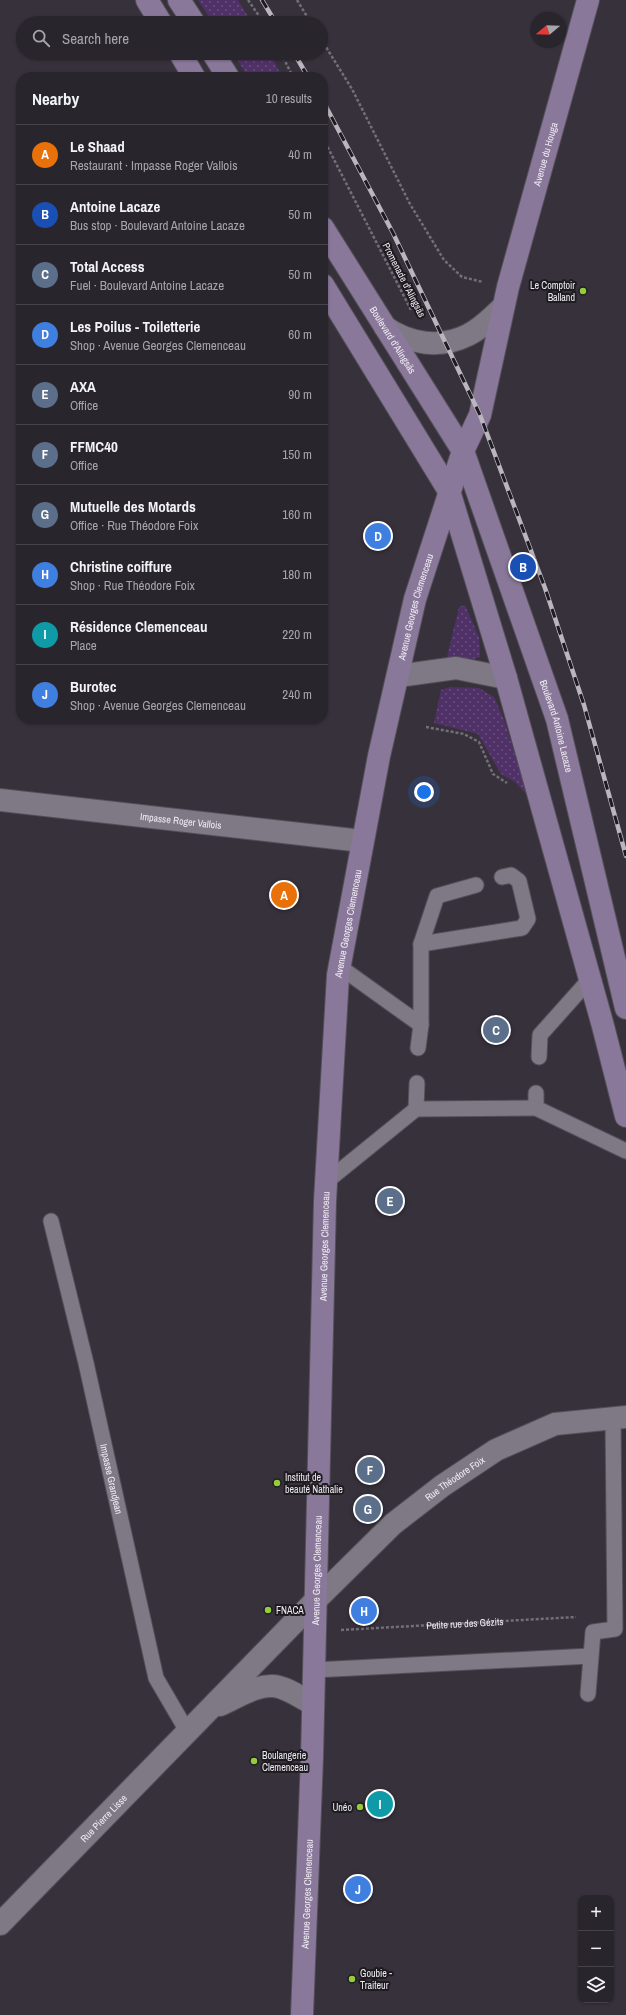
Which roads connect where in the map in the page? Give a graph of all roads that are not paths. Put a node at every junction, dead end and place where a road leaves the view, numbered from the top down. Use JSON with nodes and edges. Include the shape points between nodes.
{"nodes":[{"id":1,"x":146,"y":0,"type":"edge"},
{"id":2,"x":179,"y":0,"type":"edge"},
{"id":3,"x":588,"y":0,"type":"edge"},
{"id":4,"x":156,"y":16,"type":"edge"},
{"id":5,"x":189,"y":16,"type":"edge"},
{"id":6,"x":184,"y":60,"type":"edge"},
{"id":7,"x":217,"y":60,"type":"edge"},
{"id":8,"x":191,"y":72,"type":"edge"},
{"id":9,"x":225,"y":72,"type":"edge"},
{"id":10,"x":328,"y":236,"type":"edge"},
{"id":11,"x":328,"y":293,"type":"edge"},
{"id":12,"x":502,"y":308,"type":"junction"},
{"id":13,"x":385,"y":327,"type":"junction"},
{"id":14,"x":463,"y":451,"type":"junction"},
{"id":15,"x":449,"y":491,"type":"junction"},
{"id":16,"x":398,"y":676,"type":"junction"},
{"id":17,"x":506,"y":678,"type":"junction"},
{"id":18,"x":0,"y":800,"type":"edge"},
{"id":19,"x":362,"y":841,"type":"junction"},
{"id":20,"x":502,"y":877,"type":"dead end"},
{"id":21,"x":476,"y":885,"type":"dead end"},
{"id":22,"x":421,"y":944,"type":"junction"},
{"id":23,"x":340,"y":967,"type":"junction"},
{"id":24,"x":590,"y":979,"type":"junction"},
{"id":25,"x":626,"y":1008,"type":"edge"},
{"id":26,"x":421,"y":1025,"type":"junction"},
{"id":27,"x":418,"y":1048,"type":"dead end"},
{"id":28,"x":539,"y":1057,"type":"dead end"},
{"id":29,"x":417,"y":1083,"type":"dead end"},
{"id":30,"x":536,"y":1092,"type":"dead end"},
{"id":31,"x":536,"y":1108,"type":"junction"},
{"id":32,"x":416,"y":1109,"type":"junction"},
{"id":33,"x":626,"y":1116,"type":"edge"},
{"id":34,"x":626,"y":1151,"type":"edge"},
{"id":35,"x":326,"y":1182,"type":"junction"},
{"id":36,"x":51,"y":1221,"type":"dead end"},
{"id":37,"x":620,"y":1417,"type":"edge"},
{"id":38,"x":316,"y":1600,"type":"junction"},
{"id":39,"x":590,"y":1656,"type":"junction"},
{"id":40,"x":314,"y":1670,"type":"junction"},
{"id":41,"x":588,"y":1694,"type":"dead end"},
{"id":42,"x":313,"y":1704,"type":"junction"},
{"id":43,"x":206,"y":1711,"type":"junction"},
{"id":44,"x":187,"y":1732,"type":"junction"},
{"id":45,"x":0,"y":1924,"type":"edge"},
{"id":46,"x":302,"y":2015,"type":"edge"}],
"edges":[{"from":1,"to":4,"type":"main road"},
{"from":2,"to":5,"type":"main road"},
{"from":3,"to":12,"type":"main road","name":"Avenue du Houga"},
{"from":6,"to":8,"type":"main road"},
{"from":7,"to":9,"type":"main road"},
{"from":10,"to":13,"type":"main road","name":"Boulevard d'Alingsäs"},
{"from":11,"to":15,"type":"main road"},
{"from":12,"to":13,"type":"street","via":[[467,336],[446,342],[428,344],[410,341]]},
{"from":12,"to":14,"type":"main road","name":"Avenue du Houga","via":[[480,415]]},
{"from":13,"to":14,"type":"main road","name":"Boulevard d'Alingsäs"},
{"from":14,"to":15,"type":"main road","name":"Avenue du Houga"},
{"from":14,"to":25,"type":"main road","name":"Boulevard Antoine Lacaze","via":[[557,719]]},
{"from":15,"to":16,"type":"main road","name":"Avenue Georges Clemenceau","via":[[415,599]]},
{"from":15,"to":17,"type":"main road"},
{"from":16,"to":17,"type":"street","via":[[456,668]]},
{"from":16,"to":19,"type":"main road","name":"Avenue Georges Clemenceau"},
{"from":17,"to":24,"type":"main road"},
{"from":18,"to":19,"type":"street","name":"Impasse Roger Vallois"},
{"from":19,"to":23,"type":"main road","name":"Avenue Georges Clemenceau"},
{"from":20,"to":22,"type":"lane","via":[[511,875],[518,881],[528,919],[522,928]]},
{"from":21,"to":22,"type":"lane","via":[[437,896]]},
{"from":22,"to":26,"type":"lane"},
{"from":23,"to":26,"type":"lane"},
{"from":23,"to":35,"type":"main road","name":"Avenue Georges Clemenceau"},
{"from":24,"to":28,"type":"lane","via":[[540,1035]]},
{"from":24,"to":33,"type":"main road"},
{"from":26,"to":27,"type":"lane"},
{"from":29,"to":32,"type":"lane"},
{"from":30,"to":31,"type":"lane"},
{"from":31,"to":32,"type":"lane"},
{"from":31,"to":34,"type":"lane"},
{"from":32,"to":35,"type":"lane"},
{"from":35,"to":38,"type":"main road","name":"Avenue Georges Clemenceau"},
{"from":36,"to":44,"type":"lane","name":"Impasse Grandjean","via":[[86,1363],[156,1678]]},
{"from":37,"to":38,"type":"street","name":"Rue Théodore Foix","via":[[556,1424],[496,1450],[442,1486],[393,1524]]},
{"from":37,"to":39,"type":"lane","via":[[614,1629],[592,1632]]},
{"from":38,"to":40,"type":"main road","name":"Avenue Georges Clemenceau"},
{"from":38,"to":43,"type":"street","name":"Rue Pierre Lisse"},
{"from":39,"to":40,"type":"lane"},
{"from":39,"to":41,"type":"lane"},
{"from":40,"to":42,"type":"main road","name":"Avenue Georges Clemenceau"},
{"from":42,"to":43,"type":"street","name":"Rue Pierre Lisse","via":[[273,1686],[258,1688]]},
{"from":42,"to":46,"type":"main road","name":"Avenue Georges Clemenceau"},
{"from":43,"to":44,"type":"street","name":"Rue Pierre Lisse"},
{"from":44,"to":45,"type":"street","name":"Rue Pierre Lisse"}]}
